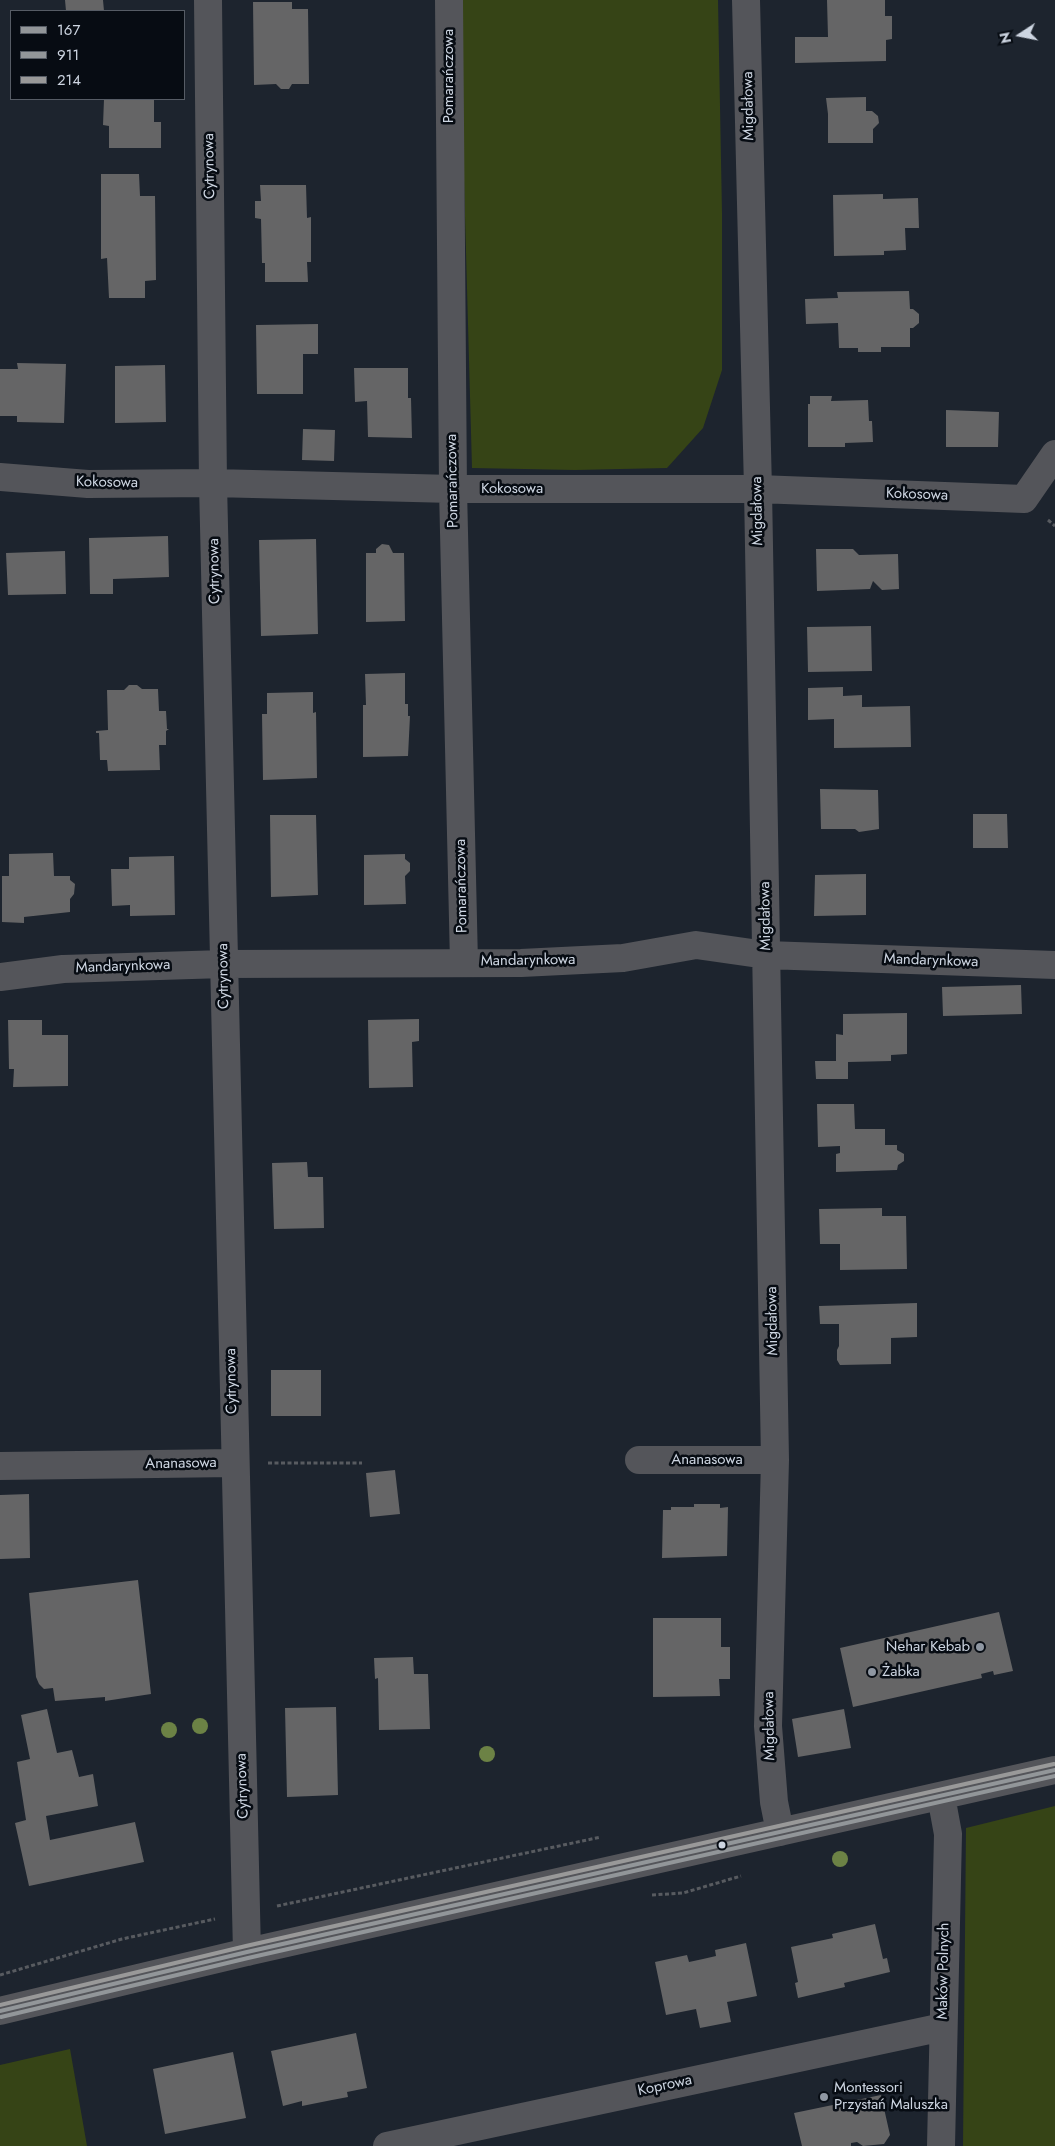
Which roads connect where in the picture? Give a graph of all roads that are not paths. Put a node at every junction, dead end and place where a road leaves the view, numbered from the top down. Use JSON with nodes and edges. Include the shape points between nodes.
{"nodes":[{"id":1,"x":208,"y":0,"type":"edge"},
{"id":2,"x":449,"y":0,"type":"edge"},
{"id":3,"x":746,"y":0,"type":"edge"},
{"id":4,"x":1055,"y":454,"type":"edge"},
{"id":5,"x":0,"y":477,"type":"edge"},
{"id":6,"x":213,"y":483,"type":"junction"},
{"id":7,"x":453,"y":489,"type":"junction"},
{"id":8,"x":758,"y":489,"type":"junction"},
{"id":9,"x":766,"y":955,"type":"junction"},
{"id":10,"x":464,"y":963,"type":"junction"},
{"id":11,"x":224,"y":964,"type":"junction"},
{"id":12,"x":1055,"y":965,"type":"edge"},
{"id":13,"x":0,"y":977,"type":"edge"},
{"id":14,"x":639,"y":1460,"type":"dead end"},
{"id":15,"x":775,"y":1460,"type":"junction"},
{"id":16,"x":234,"y":1463,"type":"junction"},
{"id":17,"x":0,"y":1466,"type":"edge"},
{"id":18,"x":1055,"y":1770,"type":"edge"},
{"id":19,"x":942,"y":1796,"type":"junction"},
{"id":20,"x":780,"y":1832,"type":"junction"},
{"id":21,"x":247,"y":1952,"type":"junction"},
{"id":22,"x":0,"y":2011,"type":"edge"},
{"id":23,"x":943,"y":2027,"type":"junction"},
{"id":24,"x":387,"y":2146,"type":"edge"},
{"id":25,"x":941,"y":2146,"type":"edge"}],
"edges":[{"from":1,"to":6,"type":"street","name":"Cytrynowa"},
{"from":2,"to":7,"type":"street","name":"Pomarańczowa"},
{"from":3,"to":8,"type":"street","name":"Migdałowa"},
{"from":4,"to":8,"type":"street","name":"Kokosowa","via":[[1024,498]]},
{"from":5,"to":6,"type":"street","name":"Kokosowa","via":[[88,484]]},
{"from":6,"to":7,"type":"street","name":"Kokosowa"},
{"from":6,"to":11,"type":"street","name":"Cytrynowa"},
{"from":7,"to":8,"type":"street","name":"Kokosowa"},
{"from":7,"to":10,"type":"street","name":"Pomarańczowa"},
{"from":8,"to":9,"type":"street","name":"Migdałowa"},
{"from":9,"to":10,"type":"street","name":"Mandarynkowa","via":[[696,945],[623,958]]},
{"from":9,"to":12,"type":"street","name":"Mandarynkowa"},
{"from":9,"to":15,"type":"street","name":"Migdałowa"},
{"from":10,"to":11,"type":"street","name":"Mandarynkowa"},
{"from":11,"to":13,"type":"street","name":"Mandarynkowa","via":[[63,969]]},
{"from":11,"to":16,"type":"street","name":"Cytrynowa"},
{"from":14,"to":15,"type":"street","name":"Ananasowa"},
{"from":15,"to":20,"type":"street","name":"Migdałowa","via":[[768,1726],[774,1802]]},
{"from":16,"to":17,"type":"street","name":"Ananasowa"},
{"from":16,"to":21,"type":"street","name":"Cytrynowa"},
{"from":18,"to":19,"type":"street"},
{"from":19,"to":20,"type":"street"},
{"from":19,"to":23,"type":"street","name":"Maków Polnych","via":[[948,1834]]},
{"from":20,"to":21,"type":"street"},
{"from":21,"to":22,"type":"street"},
{"from":23,"to":24,"type":"street","name":"Koprowa"},
{"from":23,"to":25,"type":"street","name":"Maków Polnych"}]}
